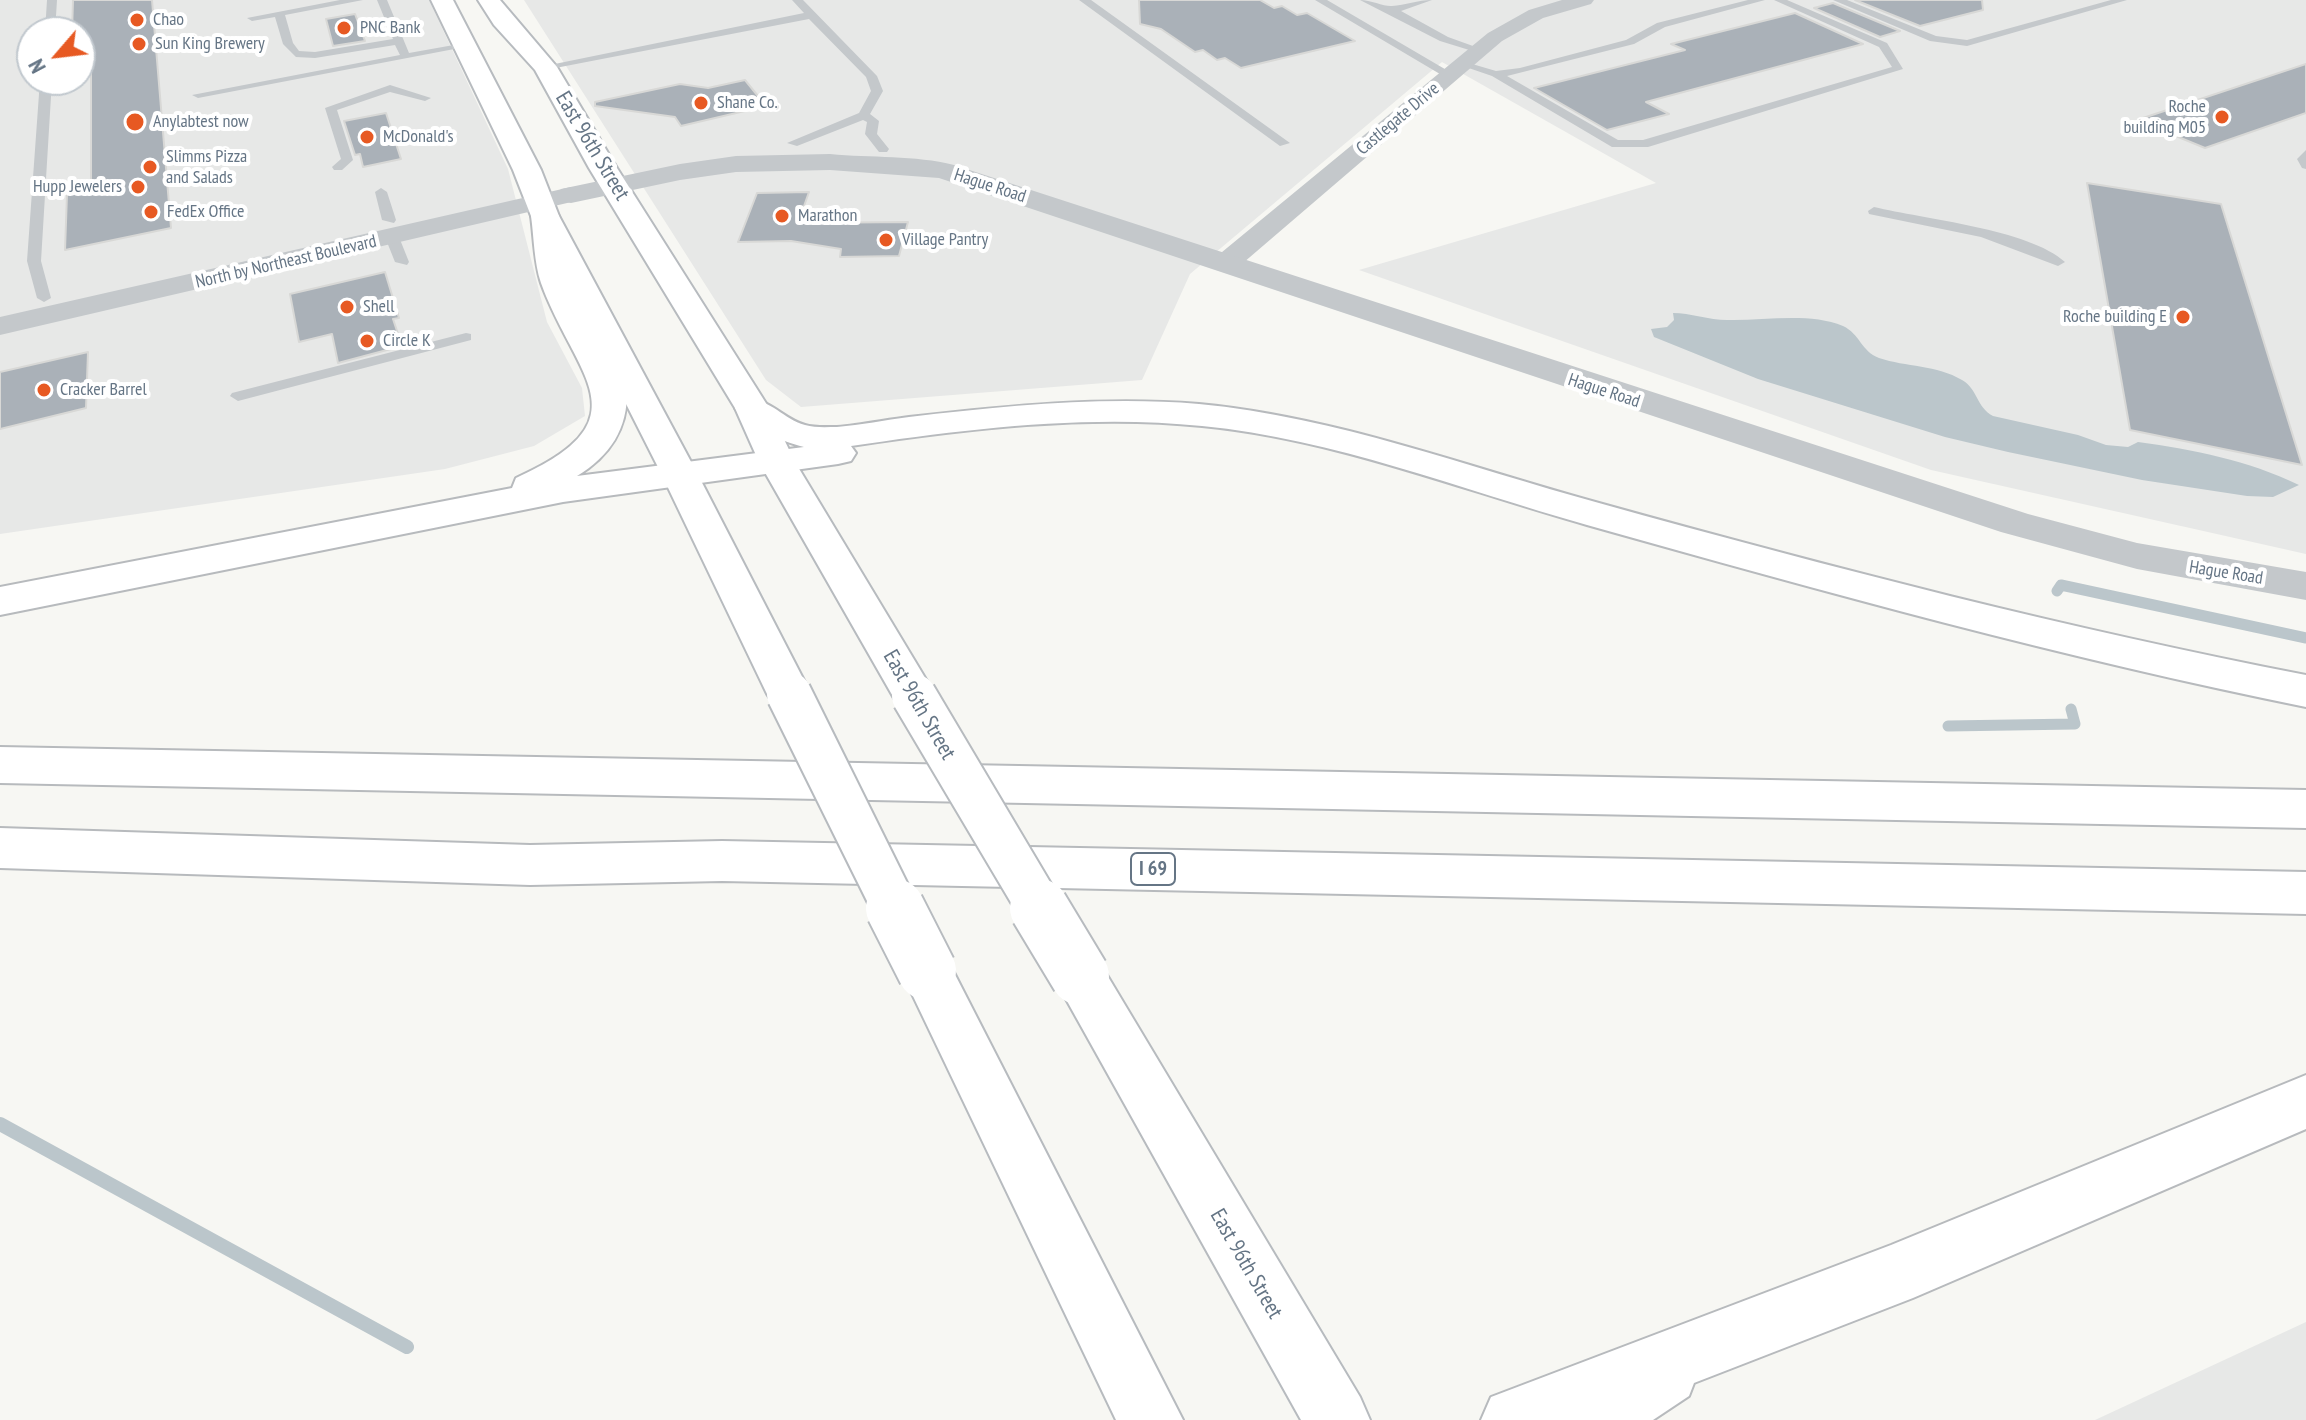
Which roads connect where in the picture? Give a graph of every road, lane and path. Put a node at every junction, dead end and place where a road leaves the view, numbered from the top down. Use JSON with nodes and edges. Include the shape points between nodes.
{"nodes":[{"id":1,"x":358,"y":0,"type":"edge"},
{"id":2,"x":382,"y":0,"type":"edge"},
{"id":3,"x":442,"y":0,"type":"edge"},
{"id":4,"x":489,"y":0,"type":"edge"},
{"id":5,"x":797,"y":0,"type":"edge"},
{"id":6,"x":1084,"y":0,"type":"edge"},
{"id":7,"x":1320,"y":0,"type":"edge"},
{"id":8,"x":1365,"y":0,"type":"edge"},
{"id":9,"x":1427,"y":0,"type":"edge"},
{"id":10,"x":1584,"y":0,"type":"edge"},
{"id":11,"x":1760,"y":0,"type":"edge"},
{"id":12,"x":1779,"y":0,"type":"edge"},
{"id":13,"x":1838,"y":0,"type":"edge"},
{"id":14,"x":2122,"y":0,"type":"edge"},
{"id":15,"x":1396,"y":12,"type":"junction"},
{"id":16,"x":279,"y":13,"type":"junction"},
{"id":17,"x":812,"y":15,"type":"junction"},
{"id":18,"x":252,"y":18,"type":"dead end"},
{"id":19,"x":399,"y":41,"type":"junction"},
{"id":20,"x":465,"y":46,"type":"junction"},
{"id":21,"x":405,"y":57,"type":"junction"},
{"id":22,"x":1463,"y":63,"type":"junction"},
{"id":23,"x":545,"y":67,"type":"junction"},
{"id":24,"x":1496,"y":74,"type":"junction"},
{"id":25,"x":198,"y":95,"type":"dead end"},
{"id":26,"x":45,"y":96,"type":"edge"},
{"id":27,"x":425,"y":98,"type":"dead end"},
{"id":28,"x":864,"y":115,"type":"junction"},
{"id":29,"x":793,"y":143,"type":"junction"},
{"id":30,"x":1284,"y":143,"type":"dead end"},
{"id":31,"x":2306,"y":154,"type":"edge"},
{"id":32,"x":897,"y":158,"type":"junction"},
{"id":33,"x":2306,"y":165,"type":"edge"},
{"id":34,"x":338,"y":167,"type":"dead end"},
{"id":35,"x":609,"y":176,"type":"junction"},
{"id":36,"x":567,"y":186,"type":"joint"},
{"id":37,"x":381,"y":192,"type":"dead end"},
{"id":38,"x":539,"y":201,"type":"junction"},
{"id":39,"x":1874,"y":211,"type":"dead end"},
{"id":40,"x":394,"y":240,"type":"junction"},
{"id":41,"x":2058,"y":262,"type":"dead end"},
{"id":42,"x":1226,"y":263,"type":"junction"},
{"id":43,"x":44,"y":298,"type":"junction"},
{"id":44,"x":0,"y":307,"type":"edge"},
{"id":45,"x":0,"y":326,"type":"edge"},
{"id":46,"x":466,"y":337,"type":"dead end"},
{"id":47,"x":238,"y":396,"type":"dead end"},
{"id":48,"x":752,"y":408,"type":"junction"},
{"id":49,"x":933,"y":427,"type":"junction"},
{"id":50,"x":777,"y":462,"type":"junction"},
{"id":51,"x":679,"y":473,"type":"junction"},
{"id":52,"x":487,"y":505,"type":"junction"},
{"id":53,"x":2306,"y":586,"type":"edge"},
{"id":54,"x":0,"y":601,"type":"edge"},
{"id":55,"x":2306,"y":691,"type":"edge"},
{"id":56,"x":0,"y":765,"type":"edge"},
{"id":57,"x":2306,"y":809,"type":"edge"},
{"id":58,"x":0,"y":848,"type":"edge"},
{"id":59,"x":2306,"y":893,"type":"edge"},
{"id":60,"x":2306,"y":1102,"type":"edge"},
{"id":61,"x":1703,"y":1349,"type":"junction"},
{"id":62,"x":1150,"y":1420,"type":"edge"},
{"id":63,"x":1337,"y":1420,"type":"edge"},
{"id":64,"x":1514,"y":1420,"type":"edge"},
{"id":65,"x":1617,"y":1420,"type":"edge"}],
"edges":[{"from":1,"to":16,"type":"lane"},
{"from":2,"to":19,"type":"lane"},
{"from":3,"to":20,"type":"main road"},
{"from":4,"to":23,"type":"main road","name":"East 96th Street"},
{"from":5,"to":17,"type":"lane"},
{"from":6,"to":30,"type":"lane"},
{"from":7,"to":22,"type":"lane"},
{"from":8,"to":15,"type":"lane"},
{"from":9,"to":15,"type":"lane","via":[[1397,7]]},
{"from":10,"to":22,"type":"street","name":"Castlegate Drive","via":[[1526,19]]},
{"from":11,"to":24,"type":"lane","via":[[1661,25],[1630,42]]},
{"from":12,"to":24,"type":"lane","via":[[1883,45],[1898,69],[1644,144],[1616,144]]},
{"from":13,"to":14,"type":"lane","via":[[1934,39],[1967,43]]},
{"from":15,"to":22,"type":"lane","via":[[1444,39]]},
{"from":16,"to":18,"type":"lane"},
{"from":16,"to":19,"type":"lane","via":[[296,54]]},
{"from":17,"to":23,"type":"lane"},
{"from":17,"to":28,"type":"lane","via":[[875,85],[876,96]]},
{"from":19,"to":21,"type":"lane"},
{"from":20,"to":21,"type":"lane"},
{"from":20,"to":38,"type":"main road"},
{"from":21,"to":25,"type":"lane"},
{"from":22,"to":24,"type":"lane"},
{"from":22,"to":42,"type":"street","name":"Castlegate Drive"},
{"from":23,"to":35,"type":"main road","name":"East 96th Street"},
{"from":26,"to":43,"type":"lane","via":[[34,261]]},
{"from":27,"to":34,"type":"lane","via":[[390,88],[331,108],[347,160]]},
{"from":28,"to":29,"type":"lane"},
{"from":28,"to":32,"type":"lane","via":[[873,121],[871,134]]},
{"from":29,"to":32,"type":"street","name":"Hague Road"},
{"from":29,"to":35,"type":"street","name":"Hague Road","via":[[704,149]]},
{"from":31,"to":33,"type":"lane"},
{"from":32,"to":35,"type":"street","name":"Hague Road","via":[[886,168],[811,161]]},
{"from":32,"to":42,"type":"street","name":"Hague Road"},
{"from":35,"to":36,"type":"street","name":"Hague Road"},
{"from":35,"to":48,"type":"main road","name":"East 96th Street"},
{"from":36,"to":38,"type":"street","name":"North by Northeast Boulevard"},
{"from":37,"to":40,"type":"lane"},
{"from":38,"to":40,"type":"street","name":"North by Northeast Boulevard"},
{"from":38,"to":51,"type":"main road"},
{"from":38,"to":52,"type":"main road","via":[[556,281],[610,390],[612,406],[602,438],[580,458]]},
{"from":39,"to":41,"type":"lane","via":[[1962,228]]},
{"from":40,"to":43,"type":"street","name":"North by Northeast Boulevard"},
{"from":40,"to":45,"type":"street","name":"North by Northeast Boulevard"},
{"from":42,"to":53,"type":"street","name":"Hague Road","via":[[1835,467],[2081,541],[2192,568]]},
{"from":43,"to":44,"type":"street","name":"North by Northeast Boulevard"},
{"from":46,"to":47,"type":"lane"},
{"from":48,"to":49,"type":"main road","via":[[792,433],[819,437]]},
{"from":48,"to":50,"type":"main road","name":"East 96th Street"},
{"from":49,"to":50,"type":"main road","via":[[888,443]]},
{"from":49,"to":55,"type":"main road","via":[[1135,413],[1262,424],[1358,445],[1991,623]]},
{"from":50,"to":51,"type":"main road"},
{"from":50,"to":63,"type":"main road","name":"East 96th Street","bridge":true},
{"from":51,"to":52,"type":"main road"},
{"from":51,"to":62,"type":"main road","bridge":true},
{"from":52,"to":54,"type":"main road"},
{"from":56,"to":57,"type":"main road"},
{"from":58,"to":59,"type":"main road","number":"I 69","via":[[530,865],[722,861]]},
{"from":60,"to":61,"type":"main road"},
{"from":61,"to":64,"type":"main road"},
{"from":61,"to":65,"type":"main road","via":[[1630,1397]]}]}
